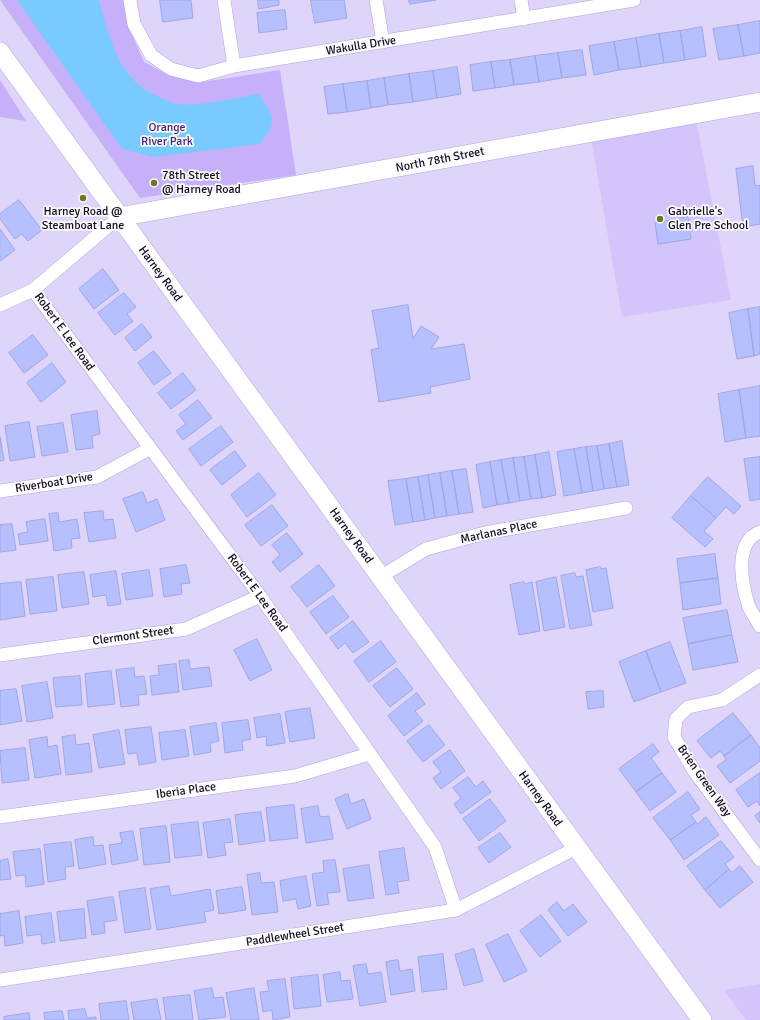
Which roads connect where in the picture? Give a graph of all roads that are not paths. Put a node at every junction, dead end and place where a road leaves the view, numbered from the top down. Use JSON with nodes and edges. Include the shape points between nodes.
{"nodes":[{"id":1,"x":130,"y":0,"type":"edge"},
{"id":2,"x":224,"y":0,"type":"edge"},
{"id":3,"x":376,"y":0,"type":"edge"},
{"id":4,"x":521,"y":0,"type":"edge"},
{"id":5,"x":634,"y":0,"type":"edge"},
{"id":6,"x":524,"y":19,"type":"junction"},
{"id":7,"x":383,"y":42,"type":"junction"},
{"id":8,"x":0,"y":52,"type":"edge"},
{"id":9,"x":234,"y":66,"type":"junction"},
{"id":10,"x":760,"y":102,"type":"edge"},
{"id":11,"x":119,"y":217,"type":"junction"},
{"id":12,"x":34,"y":290,"type":"junction"},
{"id":13,"x":0,"y":305,"type":"edge"},
{"id":14,"x":149,"y":449,"type":"junction"},
{"id":15,"x":0,"y":491,"type":"edge"},
{"id":16,"x":626,"y":508,"type":"dead end"},
{"id":17,"x":760,"y":532,"type":"edge"},
{"id":18,"x":380,"y":577,"type":"junction"},
{"id":19,"x":260,"y":596,"type":"junction"},
{"id":20,"x":760,"y":626,"type":"edge"},
{"id":21,"x":0,"y":655,"type":"edge"},
{"id":22,"x":760,"y":675,"type":"edge"},
{"id":23,"x":369,"y":754,"type":"junction"},
{"id":24,"x":0,"y":817,"type":"edge"},
{"id":25,"x":576,"y":848,"type":"junction"},
{"id":26,"x":760,"y":860,"type":"edge"},
{"id":27,"x":456,"y":910,"type":"junction"},
{"id":28,"x":0,"y":980,"type":"edge"},
{"id":29,"x":702,"y":1020,"type":"edge"}],
"edges":[{"from":1,"to":9,"type":"street","name":"Wakulla Drive","via":[[134,24],[151,55],[171,69],[198,76]]},
{"from":2,"to":9,"type":"street"},
{"from":3,"to":7,"type":"street"},
{"from":4,"to":6,"type":"street"},
{"from":5,"to":6,"type":"street","name":"Wakulla Drive"},
{"from":6,"to":7,"type":"street","name":"Wakulla Drive"},
{"from":7,"to":9,"type":"street","name":"Wakulla Drive"},
{"from":8,"to":11,"type":"street","name":"Harney Road"},
{"from":10,"to":11,"type":"street","name":"North 78th Street"},
{"from":11,"to":12,"type":"street"},
{"from":11,"to":18,"type":"street","name":"Harney Road"},
{"from":12,"to":13,"type":"street"},
{"from":12,"to":14,"type":"street","name":"Robert E Lee Road"},
{"from":14,"to":15,"type":"street","name":"Riverboat Drive","via":[[97,477]]},
{"from":14,"to":19,"type":"street","name":"Robert E Lee Road"},
{"from":16,"to":18,"type":"street","name":"Marlanas Place","via":[[485,534],[426,549]]},
{"from":17,"to":20,"type":"street","via":[[755,533],[748,541],[742,556],[741,571],[750,607]]},
{"from":18,"to":25,"type":"street","name":"Harney Road"},
{"from":19,"to":21,"type":"street","name":"Clermont Street","via":[[186,629]]},
{"from":19,"to":23,"type":"street","name":"Robert E Lee Road"},
{"from":22,"to":26,"type":"street","name":"Brien Green Way","via":[[722,700],[688,707],[676,719],[674,737],[694,771]]},
{"from":23,"to":24,"type":"street","name":"Iberia Place","via":[[295,776]]},
{"from":23,"to":27,"type":"street","name":"Robert E Lee Road","via":[[435,847]]},
{"from":25,"to":27,"type":"street","name":"Paddlewheel Street"},
{"from":25,"to":29,"type":"street","name":"Harney Road"},
{"from":27,"to":28,"type":"street","name":"Paddlewheel Street"}]}
